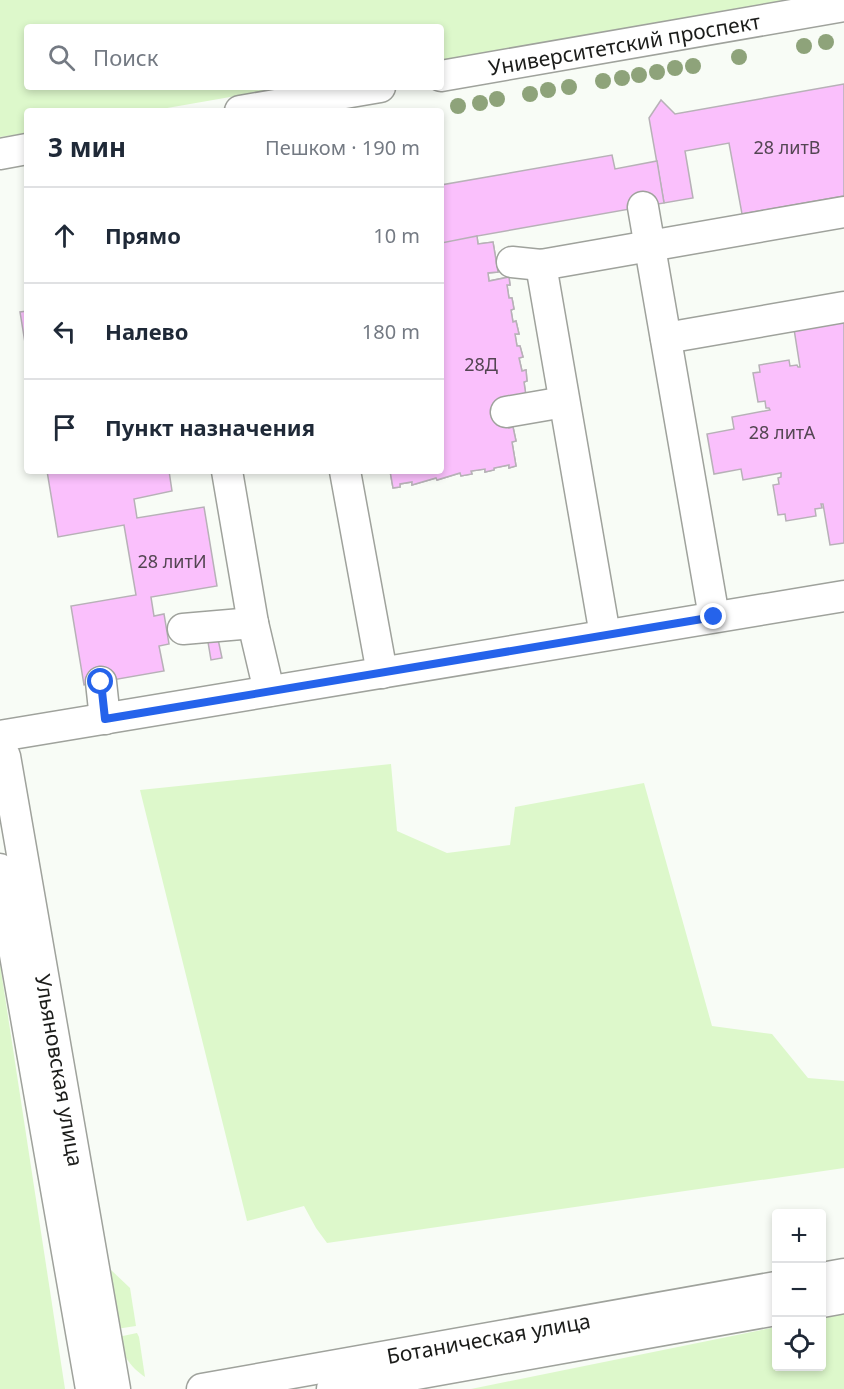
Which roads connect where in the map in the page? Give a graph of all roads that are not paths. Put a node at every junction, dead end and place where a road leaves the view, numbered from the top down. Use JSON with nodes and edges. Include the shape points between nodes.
{"nodes":[{"id":1,"x":844,"y":6,"type":"edge"},
{"id":2,"x":444,"y":75,"type":"edge"},
{"id":3,"x":362,"y":90,"type":"edge"},
{"id":4,"x":258,"y":108,"type":"edge"},
{"id":5,"x":24,"y":150,"type":"edge"},
{"id":6,"x":0,"y":154,"type":"edge"},
{"id":7,"x":643,"y":207,"type":"dead end"},
{"id":8,"x":844,"y":212,"type":"edge"},
{"id":9,"x":650,"y":246,"type":"junction"},
{"id":10,"x":844,"y":307,"type":"edge"},
{"id":11,"x":666,"y":338,"type":"junction"},
{"id":12,"x":564,"y":402,"type":"junction"},
{"id":13,"x":506,"y":412,"type":"dead end"},
{"id":14,"x":227,"y":474,"type":"edge"},
{"id":15,"x":346,"y":474,"type":"edge"},
{"id":16,"x":844,"y":596,"type":"edge"},
{"id":17,"x":714,"y":617,"type":"junction"},
{"id":18,"x":253,"y":623,"type":"junction"},
{"id":19,"x":183,"y":629,"type":"dead end"},
{"id":20,"x":605,"y":635,"type":"junction"},
{"id":21,"x":382,"y":673,"type":"junction"},
{"id":22,"x":101,"y":682,"type":"dead end"},
{"id":23,"x":269,"y":692,"type":"junction"},
{"id":24,"x":105,"y":719,"type":"junction"},
{"id":25,"x":0,"y":736,"type":"edge"},
{"id":26,"x":0,"y":751,"type":"edge"},
{"id":27,"x":0,"y":869,"type":"edge"},
{"id":28,"x":844,"y":1274,"type":"edge"},
{"id":29,"x":826,"y":1277,"type":"edge"},
{"id":30,"x":772,"y":1288,"type":"edge"},
{"id":31,"x":844,"y":1299,"type":"edge"},
{"id":32,"x":826,"y":1301,"type":"edge"},
{"id":33,"x":772,"y":1311,"type":"edge"},
{"id":34,"x":91,"y":1389,"type":"edge"},
{"id":35,"x":115,"y":1389,"type":"edge"},
{"id":36,"x":202,"y":1389,"type":"edge"},
{"id":37,"x":332,"y":1389,"type":"edge"}],
"edges":[{"from":1,"to":2,"type":"street","name":"Университетский проспект"},
{"from":3,"to":4,"type":"street"},
{"from":5,"to":6,"type":"street"},
{"from":7,"to":9,"type":"street"},
{"from":8,"to":9,"type":"street"},
{"from":9,"to":11,"type":"street"},
{"from":9,"to":12,"type":"street","via":[[527,263]]},
{"from":10,"to":11,"type":"street"},
{"from":11,"to":17,"type":"street"},
{"from":12,"to":13,"type":"street"},
{"from":12,"to":20,"type":"street"},
{"from":14,"to":18,"type":"street"},
{"from":15,"to":21,"type":"street"},
{"from":16,"to":17,"type":"street"},
{"from":17,"to":20,"type":"street"},
{"from":18,"to":19,"type":"street"},
{"from":18,"to":23,"type":"street"},
{"from":20,"to":21,"type":"street"},
{"from":21,"to":23,"type":"street"},
{"from":22,"to":24,"type":"street"},
{"from":23,"to":24,"type":"street"},
{"from":24,"to":25,"type":"street"},
{"from":26,"to":35,"type":"street","name":"Ульяновская улица","via":[[5,756]]},
{"from":27,"to":34,"type":"street","name":"Ульяновская улица"},
{"from":28,"to":29,"type":"street"},
{"from":30,"to":36,"type":"street","name":"Ботаническая улица"},
{"from":31,"to":32,"type":"street"},
{"from":33,"to":37,"type":"street","name":"Ботаническая улица"}]}
